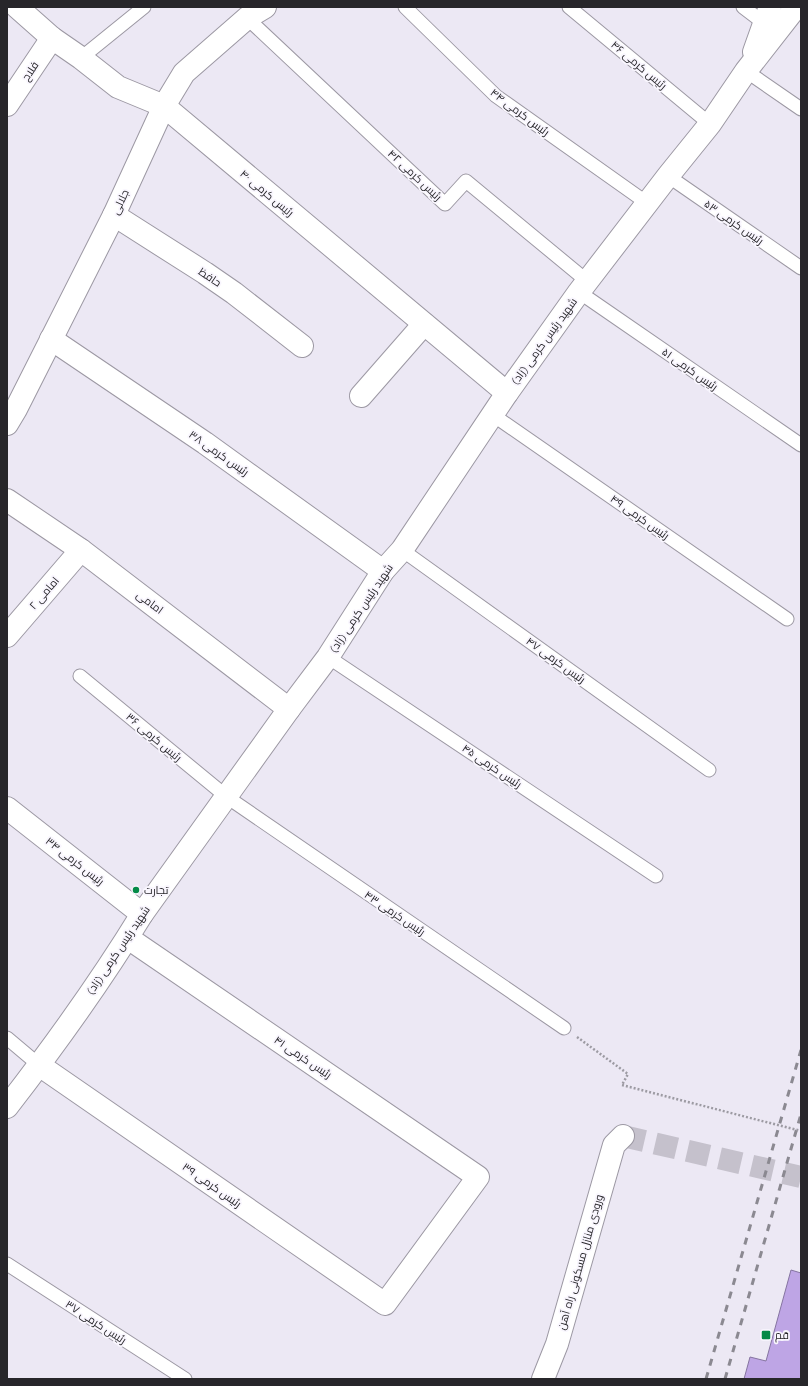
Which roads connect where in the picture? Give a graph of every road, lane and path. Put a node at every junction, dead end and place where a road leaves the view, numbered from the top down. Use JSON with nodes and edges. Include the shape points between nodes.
{"nodes":[{"id":1,"x":17,"y":7,"type":"edge"},
{"id":2,"x":144,"y":7,"type":"edge"},
{"id":3,"x":405,"y":7,"type":"edge"},
{"id":4,"x":569,"y":7,"type":"edge"},
{"id":5,"x":743,"y":7,"type":"edge"},
{"id":6,"x":796,"y":7,"type":"edge"},
{"id":7,"x":256,"y":13,"type":"edge"},
{"id":8,"x":767,"y":15,"type":"edge"},
{"id":9,"x":52,"y":38,"type":"junction"},
{"id":10,"x":81,"y":58,"type":"junction"},
{"id":11,"x":746,"y":72,"type":"junction"},
{"id":12,"x":7,"y":105,"type":"edge"},
{"id":13,"x":164,"y":106,"type":"junction"},
{"id":14,"x":801,"y":109,"type":"edge"},
{"id":15,"x":710,"y":124,"type":"junction"},
{"id":16,"x":668,"y":176,"type":"junction"},
{"id":17,"x":647,"y":203,"type":"junction"},
{"id":18,"x":114,"y":215,"type":"junction"},
{"id":19,"x":801,"y":268,"type":"edge"},
{"id":20,"x":583,"y":287,"type":"junction"},
{"id":21,"x":424,"y":324,"type":"junction"},
{"id":22,"x":51,"y":339,"type":"junction"},
{"id":23,"x":302,"y":346,"type":"dead end"},
{"id":24,"x":507,"y":393,"type":"junction"},
{"id":25,"x":361,"y":396,"type":"dead end"},
{"id":26,"x":493,"y":415,"type":"junction"},
{"id":27,"x":7,"y":424,"type":"edge"},
{"id":28,"x":801,"y":446,"type":"edge"},
{"id":29,"x":7,"y":500,"type":"edge"},
{"id":30,"x":81,"y":550,"type":"junction"},
{"id":31,"x":402,"y":550,"type":"junction"},
{"id":32,"x":383,"y":571,"type":"junction"},
{"id":33,"x":786,"y":619,"type":"dead end"},
{"id":34,"x":7,"y":636,"type":"edge"},
{"id":35,"x":328,"y":657,"type":"junction"},
{"id":36,"x":80,"y":676,"type":"dead end"},
{"id":37,"x":289,"y":709,"type":"junction"},
{"id":38,"x":709,"y":770,"type":"dead end"},
{"id":39,"x":227,"y":798,"type":"junction"},
{"id":40,"x":7,"y":808,"type":"edge"},
{"id":41,"x":656,"y":876,"type":"dead end"},
{"id":42,"x":142,"y":914,"type":"junction"},
{"id":43,"x":128,"y":938,"type":"junction"},
{"id":44,"x":564,"y":1028,"type":"joint"},
{"id":45,"x":7,"y":1038,"type":"edge"},
{"id":46,"x":39,"y":1065,"type":"junction"},
{"id":47,"x":7,"y":1107,"type":"edge"},
{"id":48,"x":801,"y":1131,"type":"edge"},
{"id":49,"x":618,"y":1140,"type":"dead end"},
{"id":50,"x":7,"y":1264,"type":"edge"},
{"id":51,"x":385,"y":1304,"type":"joint"},
{"id":52,"x":185,"y":1379,"type":"edge"},
{"id":53,"x":543,"y":1379,"type":"edge"}],
"edges":[{"from":1,"to":9,"type":"street","name":"رئیس کرمی ۴۰"},
{"from":2,"to":10,"type":"lane"},
{"from":3,"to":17,"type":"lane","name":"رئیس کرمی ۴۴","via":[[496,96]]},
{"from":4,"to":15,"type":"lane","name":"رئیس کرمی ۴۶"},
{"from":5,"to":8,"type":"lane"},
{"from":6,"to":11,"type":"street"},
{"from":7,"to":13,"type":"street","name":"جلالی","via":[[184,73]]},
{"from":7,"to":20,"type":"lane","name":"رئیس کرمی ۴۲","via":[[445,204],[466,181]]},
{"from":8,"to":11,"type":"street"},
{"from":9,"to":10,"type":"street","name":"رئیس کرمی ۴۰"},
{"from":9,"to":12,"type":"street","name":"فلاح"},
{"from":10,"to":13,"type":"street","name":"رئیس کرمی ۴۰","via":[[118,87]]},
{"from":11,"to":14,"type":"lane"},
{"from":11,"to":15,"type":"street","name":"شهید رئیس کرمی (زاد)"},
{"from":13,"to":18,"type":"street","name":"جلالی"},
{"from":13,"to":21,"type":"street","name":"رئیس کرمی ۴۰"},
{"from":15,"to":16,"type":"street","name":"شهید رئیس کرمی (زاد)"},
{"from":16,"to":17,"type":"street","name":"شهید رئیس کرمی (زاد)"},
{"from":16,"to":19,"type":"lane","name":"رئیس کرمی ۵۳"},
{"from":17,"to":20,"type":"street","name":"شهید رئیس کرمی (زاد)"},
{"from":18,"to":22,"type":"street","name":"جلالی"},
{"from":18,"to":23,"type":"street","name":"حافظ","via":[[205,273]]},
{"from":20,"to":24,"type":"street","name":"شهید رئیس کرمی (زاد)"},
{"from":20,"to":28,"type":"lane","name":"رئیس کرمی ۵۱"},
{"from":21,"to":24,"type":"street","name":"رئیس کرمی ۴۰"},
{"from":21,"to":25,"type":"street"},
{"from":22,"to":27,"type":"street","name":"جلالی"},
{"from":22,"to":32,"type":"street","name":"رئیس کرمی ۳۸","via":[[205,443]]},
{"from":24,"to":26,"type":"street","name":"شهید رئیس کرمی (زاد)"},
{"from":26,"to":31,"type":"street","name":"شهید رئیس کرمی (زاد)"},
{"from":26,"to":33,"type":"lane","name":"رئیس کرمی ۴۹"},
{"from":29,"to":30,"type":"street","name":"امامی"},
{"from":30,"to":34,"type":"street","name":"امامی ۲"},
{"from":30,"to":37,"type":"street","name":"امامی"},
{"from":31,"to":32,"type":"street","name":"شهید رئیس کرمی (زاد)"},
{"from":31,"to":38,"type":"lane","name":"رئیس کرمی ۴۷"},
{"from":32,"to":35,"type":"street","name":"شهید رئیس کرمی (زاد)"},
{"from":35,"to":37,"type":"street","name":"شهید رئیس کرمی (زاد)"},
{"from":35,"to":41,"type":"lane","name":"رئیس کرمی ۴۵"},
{"from":36,"to":39,"type":"lane","name":"رئیس کرمی ۳۶"},
{"from":37,"to":39,"type":"street","name":"شهید رئیس کرمی (زاد)"},
{"from":39,"to":42,"type":"street","name":"شهید رئیس کرمی (زاد)"},
{"from":39,"to":44,"type":"lane","name":"رئیس کرمی ۴۳"},
{"from":40,"to":42,"type":"street","name":"رئیس کرمی ۳۴"},
{"from":42,"to":43,"type":"street","name":"شهید رئیس کرمی (زاد)"},
{"from":43,"to":46,"type":"street","name":"شهید رئیس کرمی (زاد)"},
{"from":43,"to":51,"type":"street","name":"رئیس کرمی ۴۱","via":[[478,1177]]},
{"from":44,"to":48,"type":"path","bridge":true,"via":[[628,1074],[622,1085]]},
{"from":45,"to":46,"type":"lane"},
{"from":46,"to":47,"type":"street","name":"شهید رئیس کرمی (زاد)"},
{"from":46,"to":51,"type":"street","name":"رئیس کرمی ۳۹"},
{"from":49,"to":53,"type":"street","name":"ورودی منازل مسکونی راه آهن","via":[[557,1344]]},
{"from":50,"to":52,"type":"lane","name":"رئیس کرمی ۳۷"}]}
